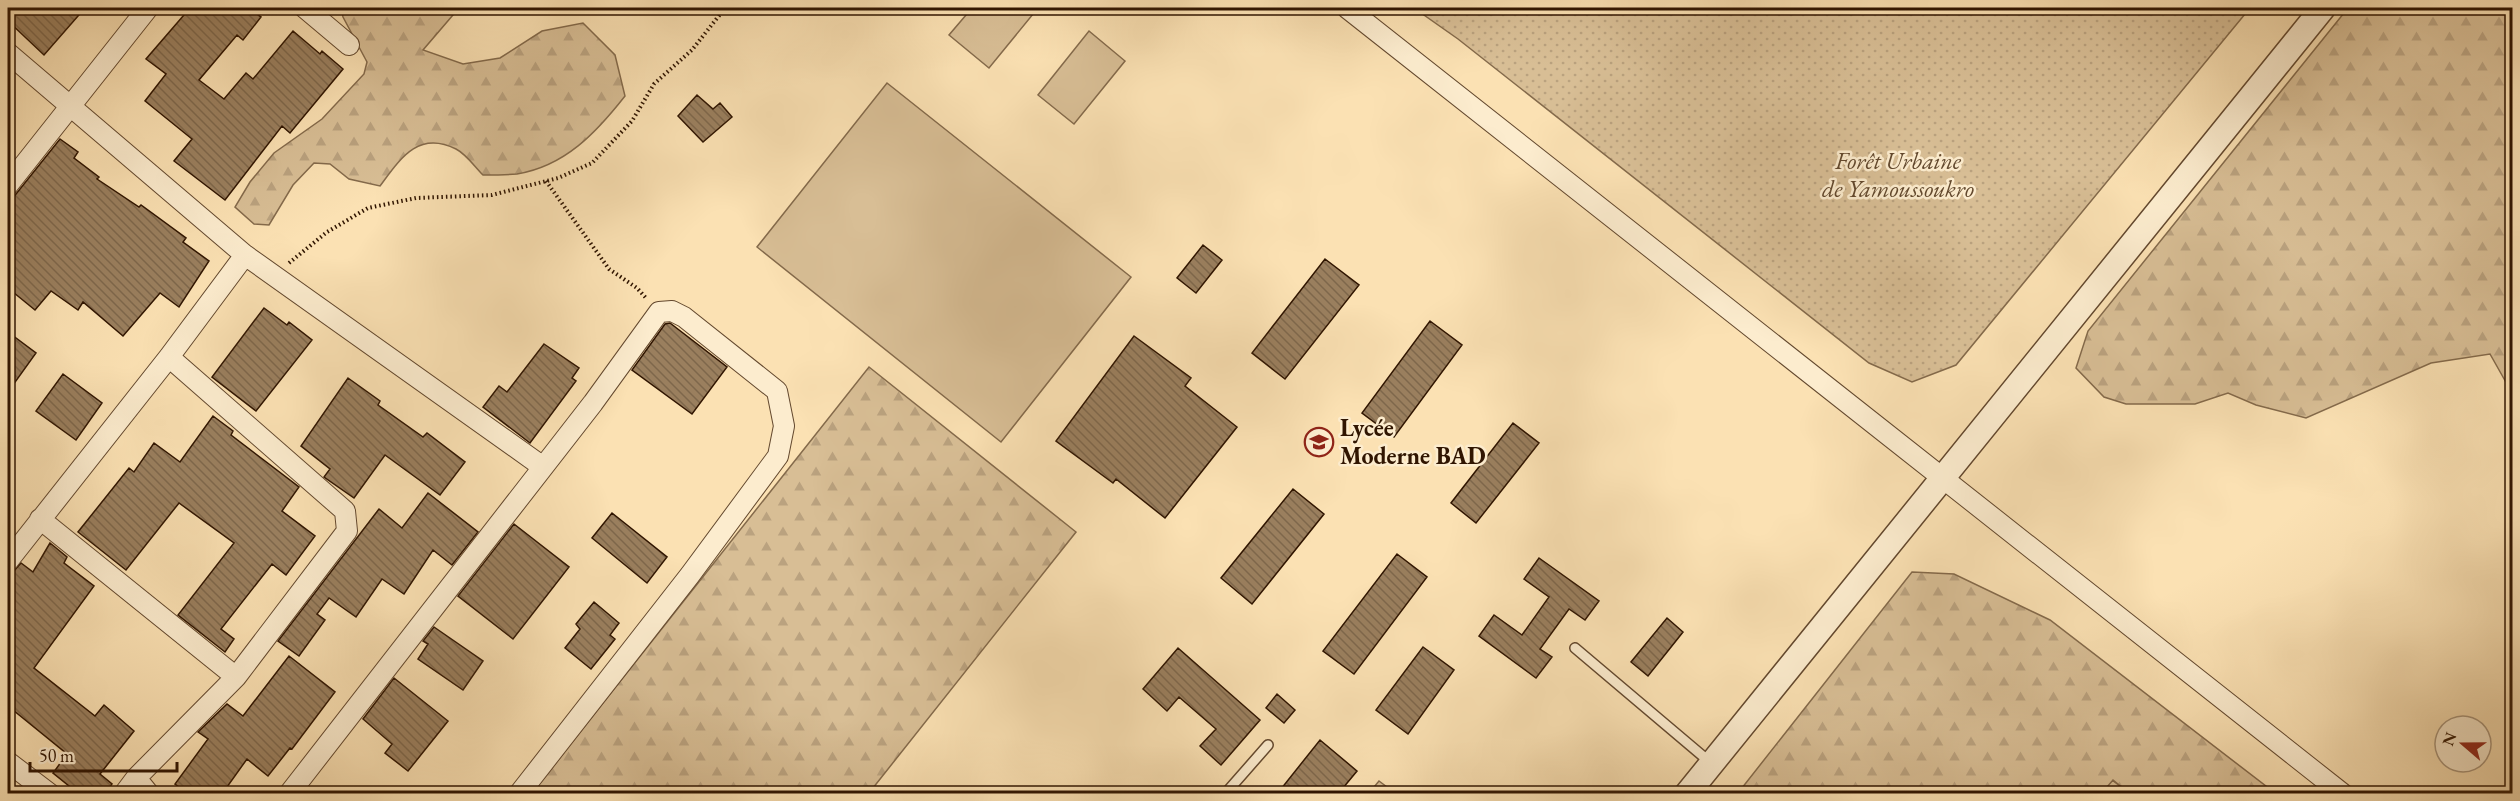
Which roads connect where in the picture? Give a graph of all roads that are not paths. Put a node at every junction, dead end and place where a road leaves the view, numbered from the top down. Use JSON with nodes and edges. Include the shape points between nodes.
{"nodes":[{"id":1,"x":148,"y":8,"type":"edge"},
{"id":2,"x":305,"y":8,"type":"edge"},
{"id":3,"x":1347,"y":8,"type":"edge"},
{"id":4,"x":2323,"y":8,"type":"edge"},
{"id":5,"x":349,"y":45,"type":"dead end"},
{"id":6,"x":8,"y":53,"type":"edge"},
{"id":7,"x":69,"y":106,"type":"junction"},
{"id":8,"x":8,"y":185,"type":"edge"},
{"id":9,"x":245,"y":255,"type":"junction"},
{"id":10,"x":169,"y":357,"type":"junction"},
{"id":11,"x":543,"y":467,"type":"junction"},
{"id":12,"x":1942,"y":477,"type":"junction"},
{"id":13,"x":40,"y":519,"type":"junction"},
{"id":14,"x":8,"y":561,"type":"edge"},
{"id":15,"x":1575,"y":648,"type":"dead end"},
{"id":16,"x":236,"y":677,"type":"junction"},
{"id":17,"x":1268,"y":745,"type":"dead end"},
{"id":18,"x":8,"y":762,"type":"edge"},
{"id":19,"x":1711,"y":763,"type":"junction"},
{"id":20,"x":136,"y":778,"type":"junction"},
{"id":21,"x":50,"y":794,"type":"edge"},
{"id":22,"x":124,"y":794,"type":"edge"},
{"id":23,"x":149,"y":794,"type":"edge"},
{"id":24,"x":289,"y":794,"type":"edge"},
{"id":25,"x":519,"y":794,"type":"edge"},
{"id":26,"x":1225,"y":794,"type":"edge"},
{"id":27,"x":1687,"y":794,"type":"edge"},
{"id":28,"x":2343,"y":794,"type":"edge"}],
"edges":[{"from":1,"to":7,"type":"street"},
{"from":2,"to":5,"type":"street"},
{"from":3,"to":12,"type":"street"},
{"from":4,"to":12,"type":"street"},
{"from":6,"to":7,"type":"street"},
{"from":7,"to":8,"type":"street"},
{"from":7,"to":9,"type":"street"},
{"from":9,"to":10,"type":"street"},
{"from":9,"to":11,"type":"street"},
{"from":10,"to":13,"type":"street"},
{"from":10,"to":16,"type":"street","via":[[345,511],[347,531]]},
{"from":11,"to":24,"type":"street"},
{"from":11,"to":25,"type":"street","via":[[659,312],[672,311],[684,317],[777,391],[784,426],[778,456]]},
{"from":12,"to":19,"type":"street"},
{"from":12,"to":28,"type":"street"},
{"from":13,"to":14,"type":"street"},
{"from":13,"to":16,"type":"street"},
{"from":15,"to":19,"type":"lane"},
{"from":16,"to":20,"type":"street"},
{"from":17,"to":26,"type":"lane"},
{"from":18,"to":21,"type":"street"},
{"from":19,"to":27,"type":"street"},
{"from":20,"to":22,"type":"street"},
{"from":20,"to":23,"type":"street"}]}
